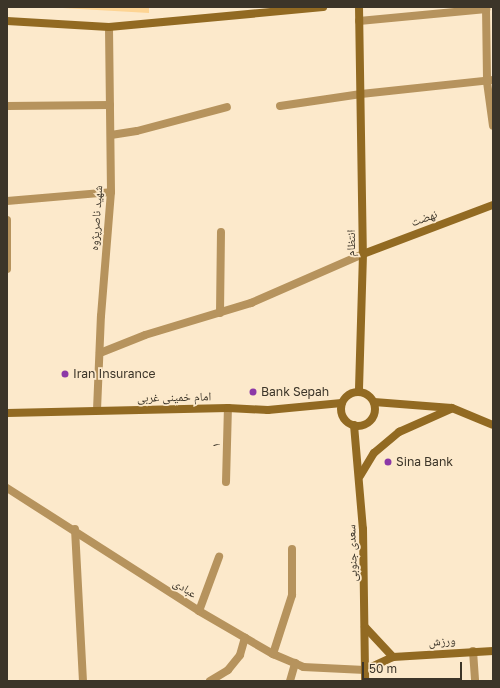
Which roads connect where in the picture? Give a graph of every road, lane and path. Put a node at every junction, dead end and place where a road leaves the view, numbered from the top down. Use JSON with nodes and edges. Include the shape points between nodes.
{"nodes":[{"id":1,"x":323,"y":7,"type":"edge"},
{"id":2,"x":359,"y":7,"type":"edge"},
{"id":3,"x":486,"y":8,"type":"edge"},
{"id":4,"x":7,"y":21,"type":"edge"},
{"id":5,"x":359,"y":21,"type":"junction"},
{"id":6,"x":109,"y":27,"type":"junction"},
{"id":7,"x":490,"y":81,"type":"edge"},
{"id":8,"x":361,"y":94,"type":"junction"},
{"id":9,"x":110,"y":105,"type":"junction"},
{"id":10,"x":7,"y":106,"type":"edge"},
{"id":11,"x":280,"y":106,"type":"dead end"},
{"id":12,"x":227,"y":107,"type":"dead end"},
{"id":13,"x":493,"y":126,"type":"edge"},
{"id":14,"x":111,"y":135,"type":"junction"},
{"id":15,"x":111,"y":192,"type":"junction"},
{"id":16,"x":7,"y":201,"type":"edge"},
{"id":17,"x":493,"y":206,"type":"edge"},
{"id":18,"x":7,"y":220,"type":"edge"},
{"id":19,"x":221,"y":232,"type":"dead end"},
{"id":20,"x":363,"y":254,"type":"junction"},
{"id":21,"x":7,"y":269,"type":"edge"},
{"id":22,"x":220,"y":313,"type":"junction"},
{"id":23,"x":100,"y":353,"type":"junction"},
{"id":24,"x":359,"y":392,"type":"junction"},
{"id":25,"x":374,"y":402,"type":"junction"},
{"id":26,"x":342,"y":403,"type":"junction"},
{"id":27,"x":228,"y":408,"type":"junction"},
{"id":28,"x":452,"y":408,"type":"junction"},
{"id":29,"x":97,"y":410,"type":"junction"},
{"id":30,"x":7,"y":412,"type":"edge"},
{"id":31,"x":354,"y":425,"type":"junction"},
{"id":32,"x":493,"y":425,"type":"edge"},
{"id":33,"x":360,"y":476,"type":"junction"},
{"id":34,"x":226,"y":482,"type":"dead end"},
{"id":35,"x":7,"y":488,"type":"edge"},
{"id":36,"x":75,"y":529,"type":"junction"},
{"id":37,"x":292,"y":549,"type":"dead end"},
{"id":38,"x":219,"y":557,"type":"dead end"},
{"id":39,"x":199,"y":611,"type":"junction"},
{"id":40,"x":365,"y":627,"type":"junction"},
{"id":41,"x":245,"y":638,"type":"junction"},
{"id":42,"x":473,"y":651,"type":"junction"},
{"id":43,"x":493,"y":651,"type":"edge"},
{"id":44,"x":273,"y":654,"type":"junction"},
{"id":45,"x":393,"y":657,"type":"junction"},
{"id":46,"x":295,"y":663,"type":"junction"},
{"id":47,"x":364,"y":670,"type":"junction"},
{"id":48,"x":83,"y":681,"type":"edge"},
{"id":49,"x":210,"y":681,"type":"edge"},
{"id":50,"x":290,"y":681,"type":"edge"},
{"id":51,"x":365,"y":681,"type":"edge"},
{"id":52,"x":475,"y":681,"type":"edge"}],
"edges":[{"from":1,"to":6,"type":"main road"},
{"from":2,"to":5,"type":"main road","name":"انتظام"},
{"from":3,"to":5,"type":"street"},
{"from":3,"to":7,"type":"street"},
{"from":4,"to":6,"type":"main road"},
{"from":5,"to":8,"type":"main road","name":"انتظام"},
{"from":6,"to":9,"type":"street","name":"شهید ناصرپژوه"},
{"from":7,"to":8,"type":"street"},
{"from":7,"to":13,"type":"street"},
{"from":8,"to":11,"type":"street"},
{"from":8,"to":20,"type":"main road","name":"انتظام"},
{"from":9,"to":10,"type":"street"},
{"from":9,"to":14,"type":"street","name":"شهید ناصرپژوه"},
{"from":12,"to":14,"type":"street","via":[[137,131]]},
{"from":14,"to":15,"type":"street","name":"شهید ناصرپژوه"},
{"from":15,"to":16,"type":"street"},
{"from":15,"to":23,"type":"street","name":"شهید ناصرپژوه"},
{"from":17,"to":20,"type":"main road","name":"نهضت"},
{"from":18,"to":21,"type":"street"},
{"from":19,"to":22,"type":"street"},
{"from":20,"to":22,"type":"street","via":[[251,303]]},
{"from":20,"to":24,"type":"main road","name":"انتظام"},
{"from":22,"to":23,"type":"street","via":[[145,335]]},
{"from":23,"to":29,"type":"street","name":"شهید ناصرپژوه"},
{"from":24,"to":25,"type":"main road","via":[[367,394]]},
{"from":24,"to":26,"type":"main road","via":[[349,394]]},
{"from":25,"to":28,"type":"main road"},
{"from":25,"to":31,"type":"main road","via":[[374,415],[371,420],[366,424]]},
{"from":26,"to":27,"type":"main road","name":"امام خمینی غربی","via":[[268,410]]},
{"from":26,"to":31,"type":"main road","via":[[343,417]]},
{"from":27,"to":29,"type":"main road","name":"امام خمینی غربی"},
{"from":27,"to":34,"type":"street","name":"۱"},
{"from":28,"to":32,"type":"main road"},
{"from":28,"to":33,"type":"main road","via":[[399,432],[374,453]]},
{"from":29,"to":30,"type":"main road","name":"امام خمینی غربی"},
{"from":31,"to":33,"type":"main road","name":"سعدی جنوبی"},
{"from":33,"to":40,"type":"main road","name":"سعدی جنوبی"},
{"from":35,"to":36,"type":"street","name":"عبادی"},
{"from":36,"to":39,"type":"street","name":"عبادی"},
{"from":36,"to":48,"type":"street"},
{"from":37,"to":44,"type":"street","via":[[292,595]]},
{"from":38,"to":39,"type":"street"},
{"from":39,"to":41,"type":"street","name":"عبادی"},
{"from":40,"to":45,"type":"main road"},
{"from":40,"to":47,"type":"main road","name":"سعدی جنوبی"},
{"from":41,"to":44,"type":"street","name":"عبادی"},
{"from":41,"to":49,"type":"street","via":[[240,655],[228,670]]},
{"from":42,"to":43,"type":"main road","name":"ورزش"},
{"from":42,"to":45,"type":"main road","name":"ورزش"},
{"from":42,"to":52,"type":"street"},
{"from":44,"to":46,"type":"street","name":"عبادی"},
{"from":45,"to":47,"type":"main road","name":"ورزش"},
{"from":46,"to":47,"type":"street","name":"عبادی","via":[[303,667]]},
{"from":46,"to":50,"type":"street"},
{"from":47,"to":51,"type":"main road","name":"سعدی جنوبی"}]}
